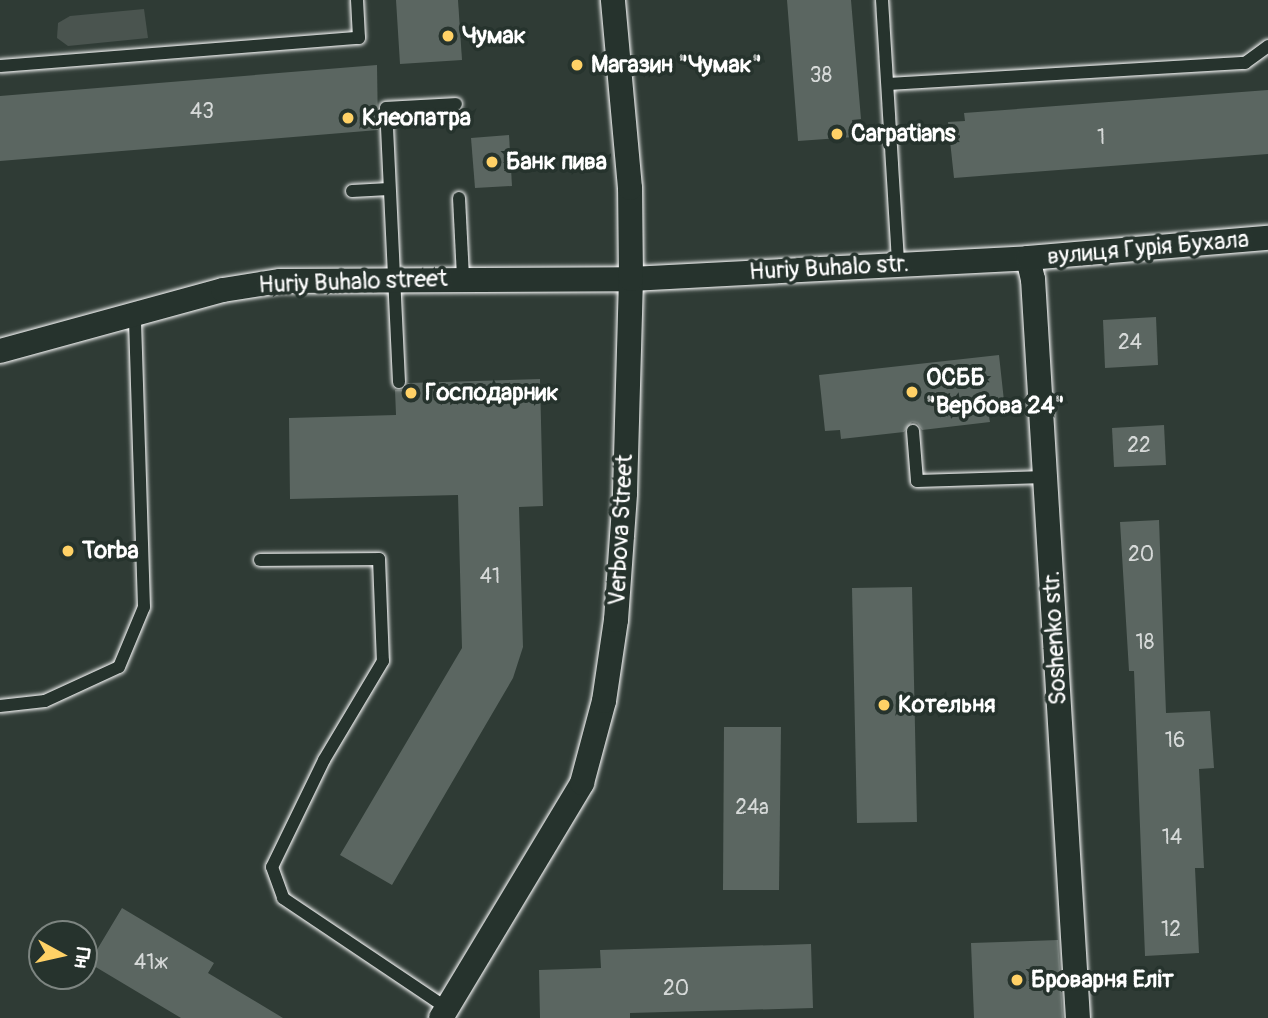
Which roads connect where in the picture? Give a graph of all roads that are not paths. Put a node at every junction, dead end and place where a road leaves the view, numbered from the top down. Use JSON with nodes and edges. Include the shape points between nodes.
{"nodes":[{"id":1,"x":357,"y":0,"type":"edge"},
{"id":2,"x":613,"y":0,"type":"edge"},
{"id":3,"x":882,"y":0,"type":"edge"},
{"id":4,"x":1268,"y":47,"type":"edge"},
{"id":5,"x":0,"y":66,"type":"edge"},
{"id":6,"x":888,"y":85,"type":"junction"},
{"id":7,"x":456,"y":104,"type":"dead end"},
{"id":8,"x":389,"y":189,"type":"junction"},
{"id":9,"x":352,"y":191,"type":"dead end"},
{"id":10,"x":459,"y":198,"type":"dead end"},
{"id":11,"x":1268,"y":238,"type":"edge"},
{"id":12,"x":1028,"y":258,"type":"junction"},
{"id":13,"x":898,"y":265,"type":"junction"},
{"id":14,"x":463,"y":278,"type":"junction"},
{"id":15,"x":631,"y":279,"type":"junction"},
{"id":16,"x":394,"y":281,"type":"junction"},
{"id":17,"x":135,"y":315,"type":"junction"},
{"id":18,"x":0,"y":351,"type":"edge"},
{"id":19,"x":399,"y":382,"type":"dead end"},
{"id":20,"x":913,"y":431,"type":"dead end"},
{"id":21,"x":1045,"y":477,"type":"junction"},
{"id":22,"x":260,"y":560,"type":"dead end"},
{"id":23,"x":0,"y":706,"type":"edge"},
{"id":24,"x":444,"y":1013,"type":"edge"},
{"id":25,"x":1078,"y":1018,"type":"edge"}],
"edges":[{"from":1,"to":5,"type":"lane","via":[[359,38]]},
{"from":2,"to":15,"type":"street","name":"Verbova Street","via":[[630,188]]},
{"from":3,"to":6,"type":"lane"},
{"from":4,"to":6,"type":"lane","via":[[1245,63]]},
{"from":6,"to":13,"type":"lane"},
{"from":7,"to":8,"type":"lane","via":[[386,108]]},
{"from":8,"to":9,"type":"lane"},
{"from":8,"to":16,"type":"lane"},
{"from":10,"to":14,"type":"lane"},
{"from":11,"to":12,"type":"street","name":"вулиця Гурія Бухала"},
{"from":12,"to":13,"type":"street","name":"Huriy Buhalo str."},
{"from":12,"to":21,"type":"street","name":"Soshenko str."},
{"from":13,"to":15,"type":"street","name":"Huriy Buhalo str."},
{"from":14,"to":15,"type":"street","name":"Huriy Buhalo street"},
{"from":14,"to":16,"type":"street","name":"Huriy Buhalo street"},
{"from":15,"to":24,"type":"street","name":"Verbova Street","via":[[625,494],[616,620],[604,701],[582,783]]},
{"from":16,"to":17,"type":"street","name":"Huriy Buhalo street","via":[[280,281],[223,290]]},
{"from":16,"to":19,"type":"lane"},
{"from":17,"to":18,"type":"street","name":"Huriy Buhalo street"},
{"from":17,"to":23,"type":"lane","via":[[144,607],[119,667],[45,701]]},
{"from":20,"to":21,"type":"lane","via":[[917,481]]},
{"from":21,"to":25,"type":"street","name":"Soshenko str."},
{"from":22,"to":24,"type":"lane","via":[[379,559],[383,661],[324,760],[272,867],[283,898]]}]}
